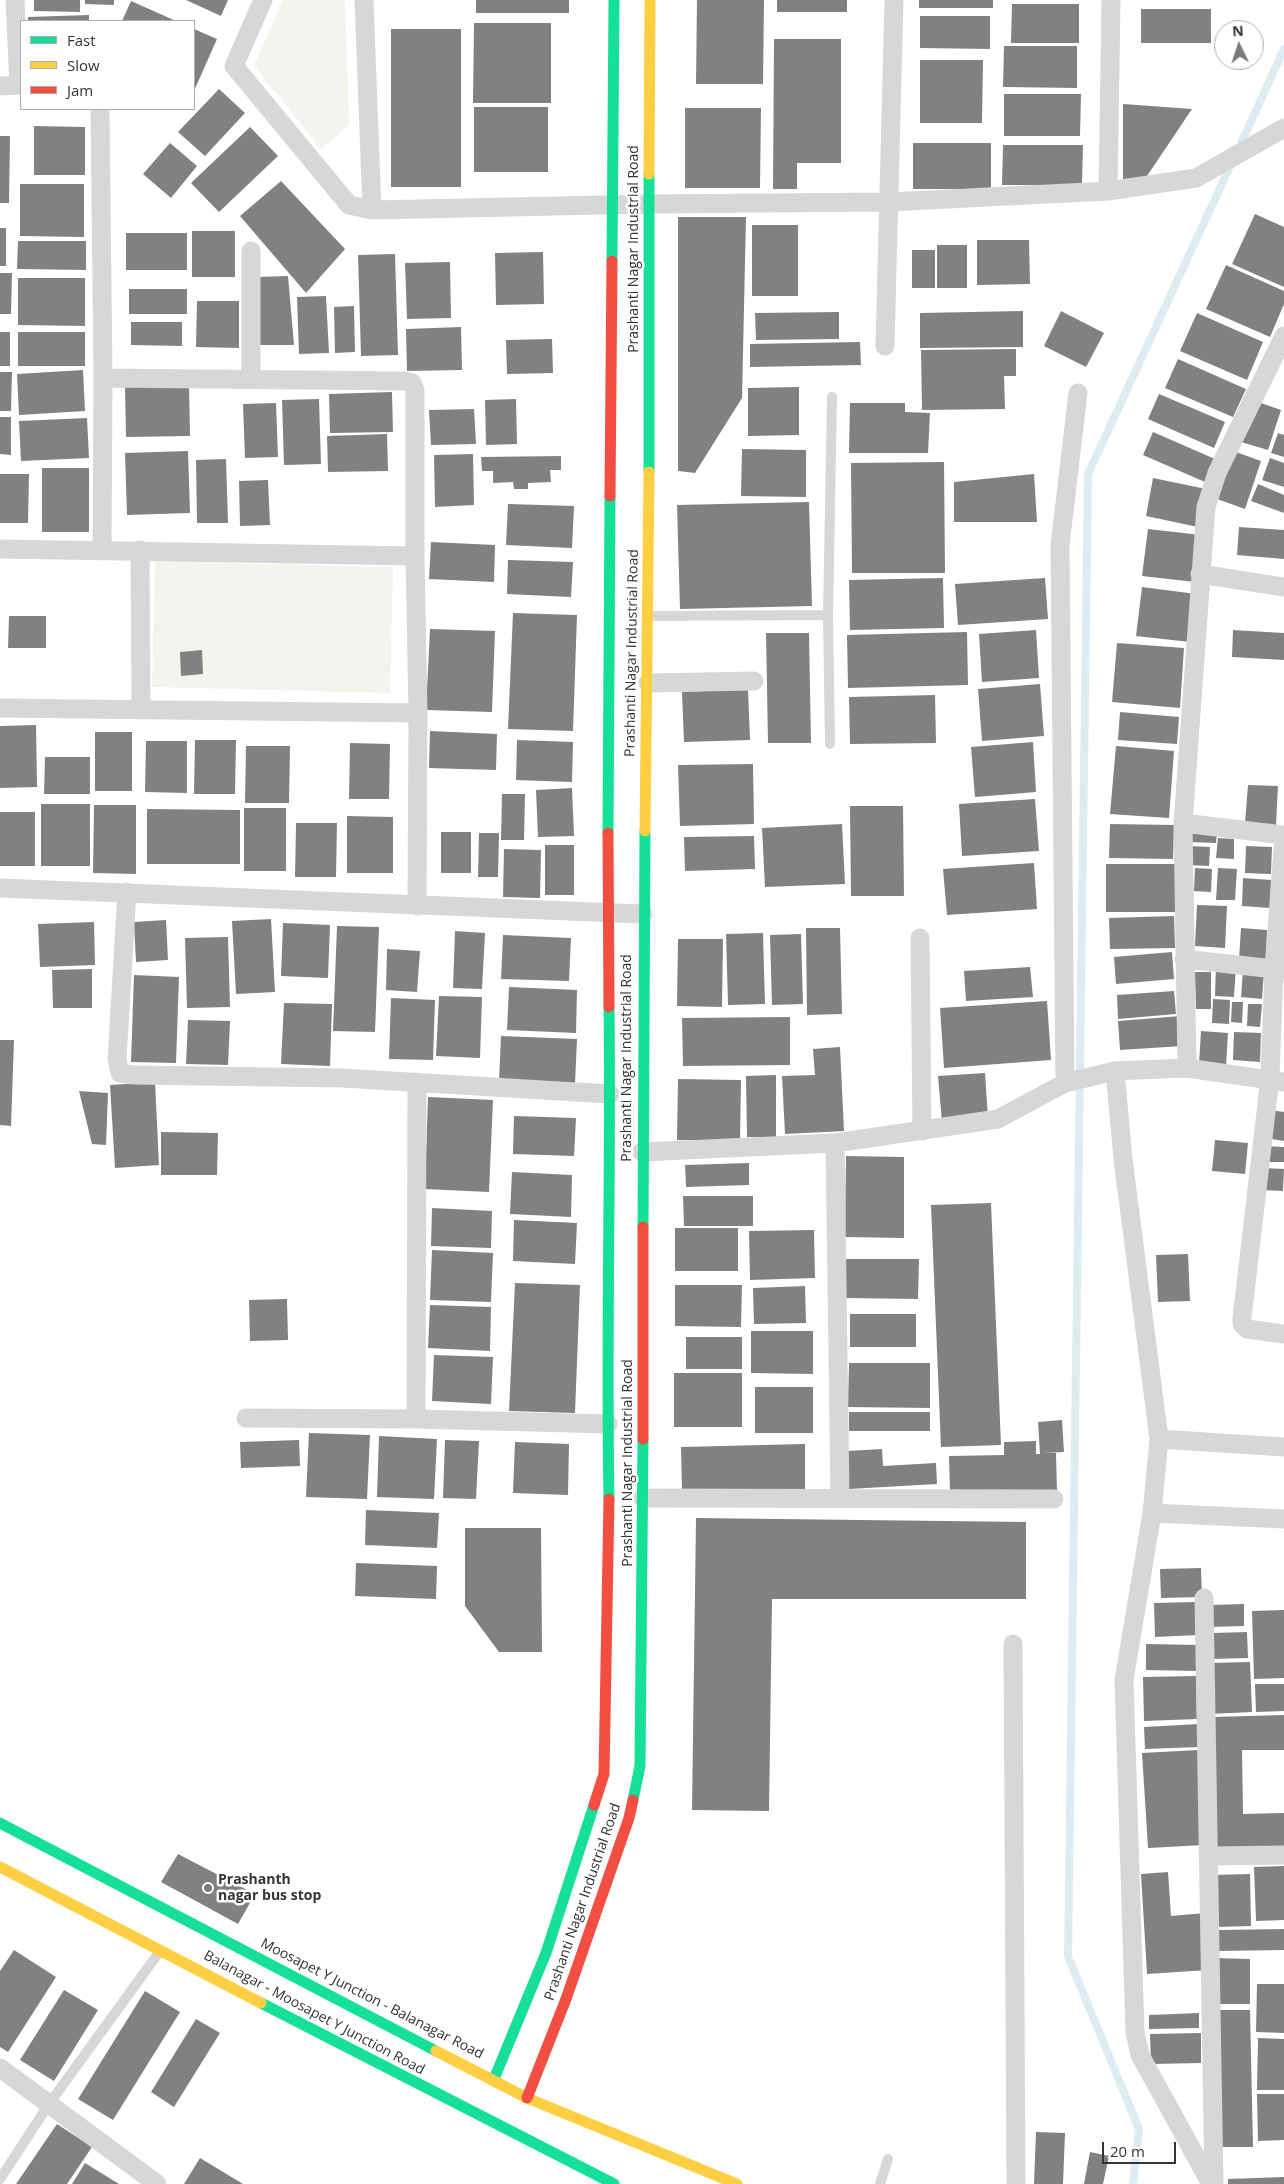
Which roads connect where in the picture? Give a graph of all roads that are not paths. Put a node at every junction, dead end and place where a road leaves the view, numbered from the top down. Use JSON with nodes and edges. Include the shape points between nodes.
{"nodes":[{"id":1,"x":16,"y":0,"type":"edge"},
{"id":2,"x":263,"y":0,"type":"edge"},
{"id":3,"x":364,"y":0,"type":"edge"},
{"id":4,"x":614,"y":0,"type":"edge"},
{"id":5,"x":650,"y":0,"type":"edge"},
{"id":6,"x":894,"y":0,"type":"edge"},
{"id":7,"x":1111,"y":0,"type":"edge"},
{"id":8,"x":13,"y":85,"type":"edge"},
{"id":9,"x":100,"y":110,"type":"edge"},
{"id":10,"x":1284,"y":128,"type":"edge"},
{"id":11,"x":1108,"y":191,"type":"junction"},
{"id":12,"x":888,"y":202,"type":"junction"},
{"id":13,"x":648,"y":204,"type":"junction"},
{"id":14,"x":611,"y":205,"type":"junction"},
{"id":15,"x":372,"y":210,"type":"junction"},
{"id":16,"x":251,"y":251,"type":"dead end"},
{"id":17,"x":1284,"y":336,"type":"edge"},
{"id":18,"x":885,"y":346,"type":"dead end"},
{"id":19,"x":1276,"y":368,"type":"edge"},
{"id":20,"x":103,"y":378,"type":"junction"},
{"id":21,"x":251,"y":379,"type":"junction"},
{"id":22,"x":1078,"y":392,"type":"dead end"},
{"id":23,"x":832,"y":397,"type":"dead end"},
{"id":24,"x":0,"y":549,"type":"edge"},
{"id":25,"x":102,"y":549,"type":"junction"},
{"id":26,"x":140,"y":550,"type":"junction"},
{"id":27,"x":414,"y":556,"type":"junction"},
{"id":28,"x":1200,"y":574,"type":"junction"},
{"id":29,"x":1284,"y":587,"type":"edge"},
{"id":30,"x":828,"y":615,"type":"junction"},
{"id":31,"x":648,"y":616,"type":"junction"},
{"id":32,"x":754,"y":681,"type":"dead end"},
{"id":33,"x":648,"y":683,"type":"junction"},
{"id":34,"x":0,"y":708,"type":"edge"},
{"id":35,"x":141,"y":710,"type":"junction"},
{"id":36,"x":418,"y":713,"type":"junction"},
{"id":37,"x":830,"y":744,"type":"dead end"},
{"id":38,"x":1183,"y":823,"type":"junction"},
{"id":39,"x":1284,"y":836,"type":"edge"},
{"id":40,"x":0,"y":888,"type":"edge"},
{"id":41,"x":127,"y":892,"type":"junction"},
{"id":42,"x":417,"y":906,"type":"junction"},
{"id":43,"x":607,"y":914,"type":"junction"},
{"id":44,"x":643,"y":914,"type":"junction"},
{"id":45,"x":920,"y":938,"type":"dead end"},
{"id":46,"x":1184,"y":959,"type":"junction"},
{"id":47,"x":1279,"y":969,"type":"edge"},
{"id":48,"x":1187,"y":1068,"type":"junction"},
{"id":49,"x":1115,"y":1071,"type":"junction"},
{"id":50,"x":1277,"y":1080,"type":"edge"},
{"id":51,"x":417,"y":1082,"type":"junction"},
{"id":52,"x":1069,"y":1082,"type":"junction"},
{"id":53,"x":610,"y":1094,"type":"junction"},
{"id":54,"x":922,"y":1131,"type":"junction"},
{"id":55,"x":835,"y":1143,"type":"junction"},
{"id":56,"x":642,"y":1152,"type":"junction"},
{"id":57,"x":1284,"y":1334,"type":"edge"},
{"id":58,"x":246,"y":1418,"type":"dead end"},
{"id":59,"x":416,"y":1419,"type":"junction"},
{"id":60,"x":608,"y":1424,"type":"junction"},
{"id":61,"x":1159,"y":1439,"type":"junction"},
{"id":62,"x":1284,"y":1446,"type":"edge"},
{"id":63,"x":643,"y":1498,"type":"junction"},
{"id":64,"x":840,"y":1499,"type":"junction"},
{"id":65,"x":1054,"y":1499,"type":"dead end"},
{"id":66,"x":1152,"y":1513,"type":"junction"},
{"id":67,"x":1284,"y":1520,"type":"edge"},
{"id":68,"x":1204,"y":1598,"type":"dead end"},
{"id":69,"x":1013,"y":1644,"type":"dead end"},
{"id":70,"x":0,"y":1823,"type":"edge"},
{"id":71,"x":1284,"y":1855,"type":"edge"},
{"id":72,"x":1209,"y":1856,"type":"junction"},
{"id":73,"x":0,"y":1867,"type":"edge"},
{"id":74,"x":161,"y":1951,"type":"junction"},
{"id":75,"x":0,"y":2068,"type":"edge"},
{"id":76,"x":494,"y":2079,"type":"junction"},
{"id":77,"x":527,"y":2098,"type":"junction"},
{"id":78,"x":49,"y":2104,"type":"junction"},
{"id":79,"x":888,"y":2159,"type":"dead end"},
{"id":80,"x":0,"y":2178,"type":"edge"},
{"id":81,"x":600,"y":2181,"type":"edge"},
{"id":82,"x":157,"y":2184,"type":"edge"},
{"id":83,"x":614,"y":2184,"type":"edge"},
{"id":84,"x":737,"y":2184,"type":"edge"},
{"id":85,"x":880,"y":2184,"type":"edge"},
{"id":86,"x":1016,"y":2184,"type":"edge"},
{"id":87,"x":1213,"y":2184,"type":"edge"}],
"edges":[{"from":1,"to":8,"type":"street"},
{"from":2,"to":15,"type":"street","via":[[234,66],[349,205]]},
{"from":3,"to":15,"type":"street"},
{"from":4,"to":14,"type":"street","name":"Prashanti Nagar Industrial Road"},
{"from":5,"to":13,"type":"street","name":"Prashanti Nagar Industrial Road"},
{"from":6,"to":12,"type":"street"},
{"from":7,"to":11,"type":"street"},
{"from":9,"to":20,"type":"street"},
{"from":10,"to":11,"type":"street","via":[[1196,178]]},
{"from":11,"to":12,"type":"street"},
{"from":12,"to":13,"type":"street"},
{"from":12,"to":18,"type":"street"},
{"from":13,"to":14,"type":"street"},
{"from":13,"to":31,"type":"street","name":"Prashanti Nagar Industrial Road"},
{"from":14,"to":15,"type":"street"},
{"from":14,"to":43,"type":"street","name":"Prashanti Nagar Industrial Road"},
{"from":16,"to":21,"type":"street"},
{"from":17,"to":19,"type":"street"},
{"from":19,"to":28,"type":"street","via":[[1217,473],[1206,507]]},
{"from":20,"to":21,"type":"street"},
{"from":20,"to":25,"type":"street"},
{"from":21,"to":27,"type":"street","via":[[405,381],[412,384],[415,390]]},
{"from":22,"to":52,"type":"street","via":[[1060,545]]},
{"from":23,"to":30,"type":"lane"},
{"from":24,"to":25,"type":"street"},
{"from":25,"to":26,"type":"street"},
{"from":26,"to":27,"type":"street"},
{"from":26,"to":35,"type":"street"},
{"from":27,"to":36,"type":"street"},
{"from":28,"to":29,"type":"street"},
{"from":28,"to":38,"type":"street"},
{"from":30,"to":31,"type":"lane"},
{"from":30,"to":37,"type":"lane"},
{"from":31,"to":33,"type":"street","name":"Prashanti Nagar Industrial Road"},
{"from":32,"to":33,"type":"street"},
{"from":33,"to":44,"type":"street","name":"Prashanti Nagar Industrial Road"},
{"from":34,"to":35,"type":"street"},
{"from":35,"to":36,"type":"street"},
{"from":36,"to":42,"type":"street"},
{"from":38,"to":39,"type":"street"},
{"from":38,"to":46,"type":"street"},
{"from":39,"to":47,"type":"street"},
{"from":40,"to":41,"type":"street"},
{"from":41,"to":42,"type":"street"},
{"from":41,"to":51,"type":"street","via":[[117,1059],[120,1073]]},
{"from":42,"to":43,"type":"street"},
{"from":43,"to":44,"type":"street"},
{"from":43,"to":53,"type":"street","name":"Prashanti Nagar Industrial Road"},
{"from":44,"to":56,"type":"street","name":"Prashanti Nagar Industrial Road"},
{"from":45,"to":54,"type":"street"},
{"from":46,"to":47,"type":"street"},
{"from":46,"to":48,"type":"street"},
{"from":47,"to":50,"type":"street"},
{"from":48,"to":49,"type":"street"},
{"from":48,"to":50,"type":"street"},
{"from":49,"to":52,"type":"street"},
{"from":49,"to":61,"type":"street","via":[[1123,1159]]},
{"from":50,"to":57,"type":"street","via":[[1242,1324],[1247,1329]]},
{"from":51,"to":53,"type":"street"},
{"from":51,"to":59,"type":"street"},
{"from":52,"to":54,"type":"street","via":[[998,1119]]},
{"from":53,"to":60,"type":"street","name":"Prashanti Nagar Industrial Road"},
{"from":54,"to":55,"type":"street"},
{"from":55,"to":56,"type":"street"},
{"from":55,"to":64,"type":"street"},
{"from":56,"to":63,"type":"street","name":"Prashanti Nagar Industrial Road"},
{"from":58,"to":59,"type":"street"},
{"from":59,"to":60,"type":"street"},
{"from":60,"to":76,"type":"street","name":"Prashanti Nagar Industrial Road","via":[[610,1527],[604,1774],[546,1953]]},
{"from":61,"to":62,"type":"street"},
{"from":61,"to":66,"type":"street"},
{"from":63,"to":64,"type":"street"},
{"from":63,"to":77,"type":"street","name":"Prashanti Nagar Industrial Road","via":[[640,1766],[630,1818]]},
{"from":64,"to":65,"type":"street"},
{"from":66,"to":67,"type":"street"},
{"from":66,"to":87,"type":"street","via":[[1124,1680],[1135,2032],[1140,2055]]},
{"from":68,"to":72,"type":"street"},
{"from":69,"to":86,"type":"street"},
{"from":70,"to":76,"type":"street","name":"Moosapet Y Junction - Balanagar Road"},
{"from":71,"to":72,"type":"street"},
{"from":72,"to":87,"type":"street"},
{"from":73,"to":74,"type":"street","name":"Balanagar - Moosapet Y Junction Road"},
{"from":74,"to":78,"type":"lane"},
{"from":74,"to":81,"type":"street","name":"Balanagar - Moosapet Y Junction Road"},
{"from":75,"to":78,"type":"street"},
{"from":76,"to":77,"type":"street","name":"Moosapet Y Junction - Balanagar Road"},
{"from":77,"to":84,"type":"street","name":"Moosapet Y Junction - Balanagar Road"},
{"from":78,"to":80,"type":"lane"},
{"from":78,"to":82,"type":"street"},
{"from":79,"to":85,"type":"lane"},
{"from":81,"to":83,"type":"street","name":"Balanagar - Moosapet Y Junction Road"}]}
